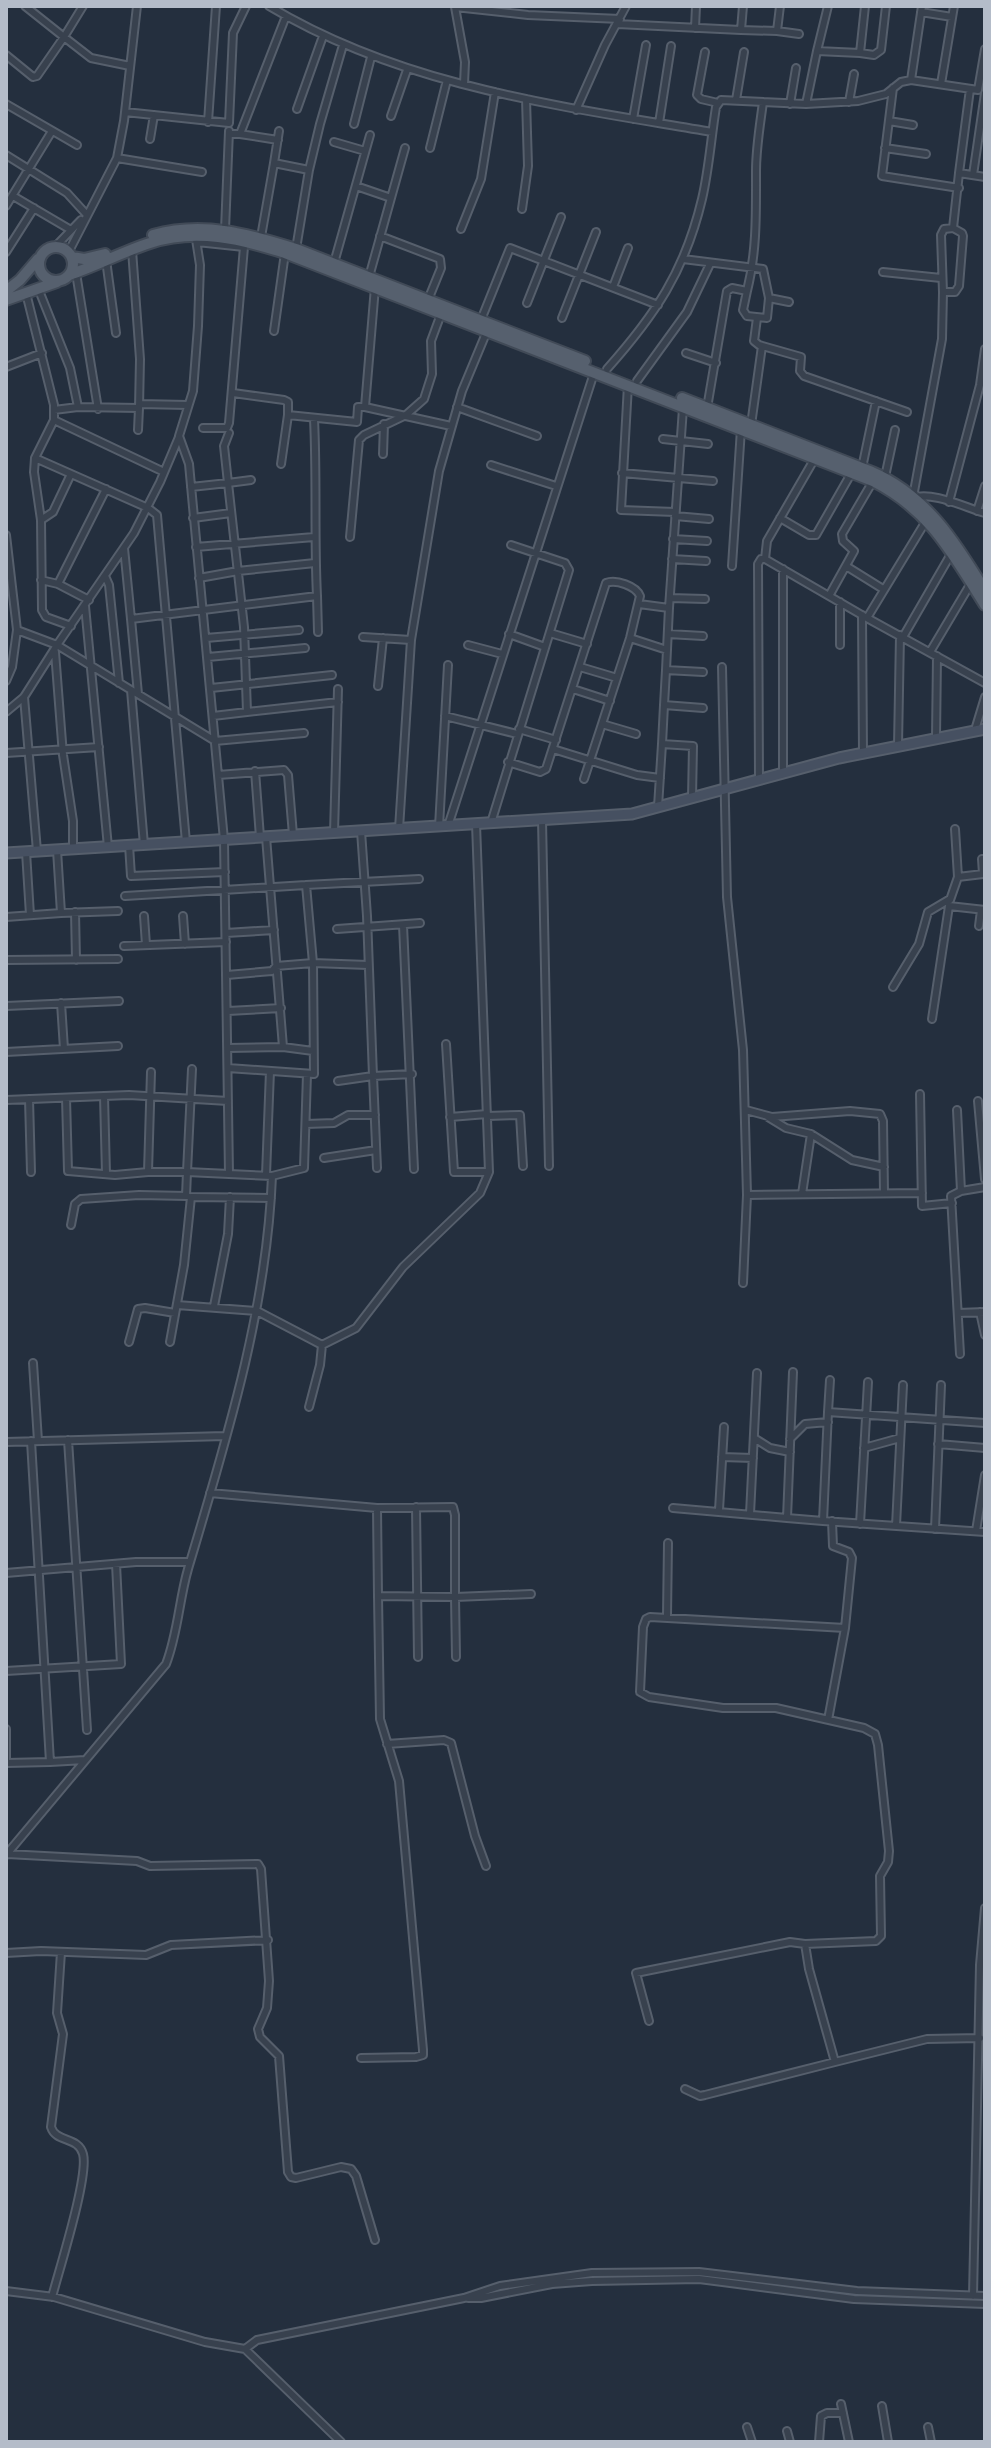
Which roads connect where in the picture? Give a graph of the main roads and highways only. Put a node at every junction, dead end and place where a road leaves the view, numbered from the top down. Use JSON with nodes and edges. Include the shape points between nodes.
{"nodes":[{"id":1,"x":196,"y":236,"type":"junction"},
{"id":2,"x":245,"y":240,"type":"junction"},
{"id":3,"x":292,"y":253,"type":"junction"},
{"id":4,"x":41,"y":255,"type":"junction"},
{"id":5,"x":70,"y":255,"type":"junction"},
{"id":6,"x":69,"y":276,"type":"junction"},
{"id":7,"x":374,"y":281,"type":"junction"},
{"id":8,"x":6,"y":291,"type":"edge"},
{"id":9,"x":6,"y":300,"type":"edge"},
{"id":10,"x":486,"y":325,"type":"junction"},
{"id":11,"x":632,"y":383,"type":"junction"},
{"id":12,"x":684,"y":403,"type":"junction"},
{"id":13,"x":746,"y":427,"type":"junction"},
{"id":14,"x":857,"y":470,"type":"junction"},
{"id":15,"x":911,"y":500,"type":"junction"},
{"id":16,"x":985,"y":591,"type":"edge"},
{"id":17,"x":985,"y":605,"type":"edge"}],
"edges":[{"from":1,"to":2,"type":"main road"},
{"from":1,"to":2,"type":"main road","via":[[225,230]]},
{"from":1,"to":5,"type":"main road","via":[[169,231],[93,258]]},
{"from":1,"to":6,"type":"main road","via":[[132,250]]},
{"from":2,"to":3,"type":"main road"},
{"from":2,"to":3,"type":"main road","via":[[261,237]]},
{"from":3,"to":7,"type":"main road"},
{"from":3,"to":7,"type":"main road","via":[[334,263]]},
{"from":4,"to":5,"type":"main road","via":[[55,247]]},
{"from":4,"to":6,"type":"main road","via":[[38,266],[43,276],[52,281]]},
{"from":4,"to":8,"type":"main road"},
{"from":5,"to":6,"type":"main road"},
{"from":6,"to":9,"type":"main road"},
{"from":7,"to":10,"type":"main road"},
{"from":7,"to":10,"type":"main road","via":[[441,314]]},
{"from":10,"to":11,"type":"main road"},
{"from":10,"to":11,"type":"main road"},
{"from":11,"to":12,"type":"main road"},
{"from":12,"to":13,"type":"main road"},
{"from":12,"to":13,"type":"main road"},
{"from":13,"to":14,"type":"main road"},
{"from":13,"to":14,"type":"main road"},
{"from":14,"to":15,"type":"main road"},
{"from":14,"to":15,"type":"main road","via":[[885,477]]},
{"from":15,"to":16,"type":"main road","via":[[956,544]]},
{"from":15,"to":17,"type":"main road"}]}
